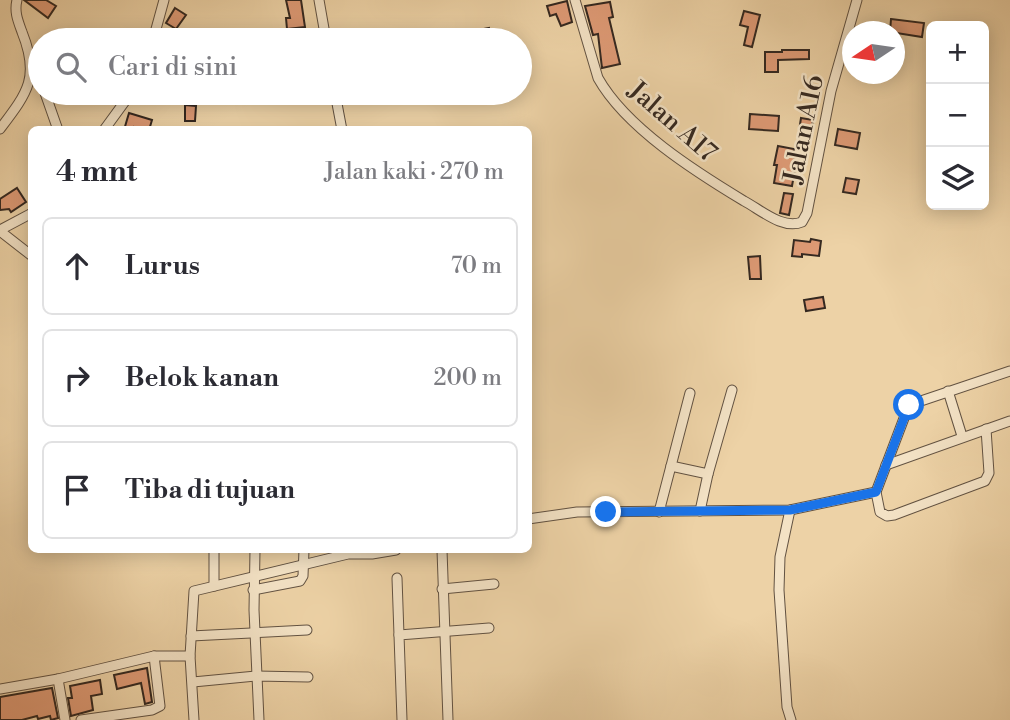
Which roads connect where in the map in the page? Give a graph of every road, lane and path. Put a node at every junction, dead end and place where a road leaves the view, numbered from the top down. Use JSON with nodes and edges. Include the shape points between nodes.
{"nodes":[{"id":1,"x":17,"y":0,"type":"edge"},
{"id":2,"x":164,"y":0,"type":"edge"},
{"id":3,"x":319,"y":0,"type":"edge"},
{"id":4,"x":575,"y":0,"type":"edge"},
{"id":5,"x":857,"y":0,"type":"edge"},
{"id":6,"x":156,"y":28,"type":"edge"},
{"id":7,"x":324,"y":28,"type":"edge"},
{"id":8,"x":28,"y":48,"type":"edge"},
{"id":9,"x":28,"y":87,"type":"edge"},
{"id":10,"x":49,"y":105,"type":"edge"},
{"id":11,"x":122,"y":105,"type":"edge"},
{"id":12,"x":337,"y":105,"type":"edge"},
{"id":13,"x":57,"y":126,"type":"edge"},
{"id":14,"x":107,"y":126,"type":"edge"},
{"id":15,"x":341,"y":126,"type":"edge"},
{"id":16,"x":0,"y":129,"type":"edge"},
{"id":17,"x":28,"y":215,"type":"edge"},
{"id":18,"x":799,"y":223,"type":"joint"},
{"id":19,"x":0,"y":230,"type":"edge"},
{"id":20,"x":28,"y":253,"type":"edge"},
{"id":21,"x":1010,"y":371,"type":"edge"},
{"id":22,"x":732,"y":390,"type":"dead end"},
{"id":23,"x":948,"y":391,"type":"junction"},
{"id":24,"x":690,"y":393,"type":"dead end"},
{"id":25,"x":1010,"y":421,"type":"edge"},
{"id":26,"x":986,"y":429,"type":"junction"},
{"id":27,"x":962,"y":436,"type":"junction"},
{"id":28,"x":886,"y":465,"type":"junction"},
{"id":29,"x":671,"y":466,"type":"junction"},
{"id":30,"x":708,"y":474,"type":"junction"},
{"id":31,"x":876,"y":492,"type":"junction"},
{"id":32,"x":790,"y":510,"type":"junction"},
{"id":33,"x":700,"y":511,"type":"junction"},
{"id":34,"x":659,"y":512,"type":"junction"},
{"id":35,"x":532,"y":518,"type":"edge"},
{"id":36,"x":214,"y":553,"type":"edge"},
{"id":37,"x":255,"y":553,"type":"edge"},
{"id":38,"x":304,"y":553,"type":"edge"},
{"id":39,"x":345,"y":553,"type":"edge"},
{"id":40,"x":360,"y":553,"type":"edge"},
{"id":41,"x":378,"y":553,"type":"edge"},
{"id":42,"x":442,"y":553,"type":"edge"},
{"id":43,"x":304,"y":565,"type":"junction"},
{"id":44,"x":255,"y":578,"type":"junction"},
{"id":45,"x":397,"y":578,"type":"dead end"},
{"id":46,"x":494,"y":584,"type":"dead end"},
{"id":47,"x":214,"y":586,"type":"junction"},
{"id":48,"x":442,"y":589,"type":"junction"},
{"id":49,"x":253,"y":590,"type":"junction"},
{"id":50,"x":489,"y":628,"type":"dead end"},
{"id":51,"x":307,"y":630,"type":"dead end"},
{"id":52,"x":443,"y":630,"type":"junction"},
{"id":53,"x":255,"y":632,"type":"junction"},
{"id":54,"x":399,"y":635,"type":"junction"},
{"id":55,"x":191,"y":636,"type":"junction"},
{"id":56,"x":154,"y":656,"type":"junction"},
{"id":57,"x":190,"y":656,"type":"junction"},
{"id":58,"x":256,"y":676,"type":"junction"},
{"id":59,"x":308,"y":677,"type":"dead end"},
{"id":60,"x":58,"y":679,"type":"junction"},
{"id":61,"x":193,"y":682,"type":"junction"},
{"id":62,"x":0,"y":689,"type":"edge"},
{"id":63,"x":65,"y":720,"type":"edge"},
{"id":64,"x":81,"y":720,"type":"edge"},
{"id":65,"x":194,"y":720,"type":"edge"},
{"id":66,"x":259,"y":720,"type":"edge"},
{"id":67,"x":402,"y":720,"type":"edge"},
{"id":68,"x":448,"y":720,"type":"edge"},
{"id":69,"x":791,"y":720,"type":"edge"}],
"edges":[{"from":1,"to":8,"type":"street","via":[[15,13]]},
{"from":2,"to":6,"type":"street"},
{"from":3,"to":7,"type":"street"},
{"from":4,"to":18,"type":"street","name":"Jalan A17","via":[[598,78],[621,108],[698,173],[784,223]]},
{"from":5,"to":18,"type":"street","name":"Jalan A16","via":[[831,91],[807,213]]},
{"from":9,"to":16,"type":"street"},
{"from":10,"to":13,"type":"street"},
{"from":11,"to":14,"type":"street"},
{"from":12,"to":15,"type":"street"},
{"from":17,"to":19,"type":"street"},
{"from":19,"to":20,"type":"street"},
{"from":21,"to":23,"type":"street"},
{"from":22,"to":30,"type":"street"},
{"from":23,"to":27,"type":"street"},
{"from":23,"to":28,"type":"street","via":[[909,405]]},
{"from":24,"to":29,"type":"street"},
{"from":25,"to":26,"type":"street"},
{"from":26,"to":27,"type":"street"},
{"from":26,"to":31,"type":"street","via":[[989,473],[985,481],[887,516],[880,512]]},
{"from":27,"to":28,"type":"street"},
{"from":28,"to":31,"type":"street"},
{"from":29,"to":30,"type":"street"},
{"from":29,"to":34,"type":"street"},
{"from":30,"to":33,"type":"street"},
{"from":31,"to":32,"type":"street"},
{"from":32,"to":33,"type":"street"},
{"from":32,"to":69,"type":"street","via":[[780,557],[779,590]]},
{"from":33,"to":34,"type":"street"},
{"from":34,"to":35,"type":"street","via":[[577,512]]},
{"from":36,"to":47,"type":"street"},
{"from":37,"to":44,"type":"street"},
{"from":38,"to":43,"type":"street"},
{"from":39,"to":43,"type":"street"},
{"from":40,"to":41,"type":"street"},
{"from":42,"to":48,"type":"street"},
{"from":43,"to":44,"type":"street"},
{"from":43,"to":49,"type":"street","via":[[300,581]]},
{"from":44,"to":47,"type":"street"},
{"from":44,"to":49,"type":"street"},
{"from":45,"to":54,"type":"street"},
{"from":46,"to":48,"type":"street"},
{"from":47,"to":55,"type":"street","via":[[194,592]]},
{"from":48,"to":52,"type":"street"},
{"from":49,"to":53,"type":"street"},
{"from":50,"to":52,"type":"street"},
{"from":51,"to":53,"type":"street"},
{"from":52,"to":54,"type":"street"},
{"from":52,"to":68,"type":"street"},
{"from":53,"to":55,"type":"street"},
{"from":53,"to":58,"type":"street"},
{"from":54,"to":67,"type":"street"},
{"from":55,"to":57,"type":"street"},
{"from":56,"to":57,"type":"street"},
{"from":56,"to":60,"type":"street"},
{"from":56,"to":64,"type":"street","via":[[160,706]]},
{"from":57,"to":61,"type":"street"},
{"from":58,"to":59,"type":"street"},
{"from":58,"to":61,"type":"street"},
{"from":58,"to":66,"type":"street"},
{"from":60,"to":62,"type":"street"},
{"from":60,"to":63,"type":"street"},
{"from":61,"to":65,"type":"street"}]}
